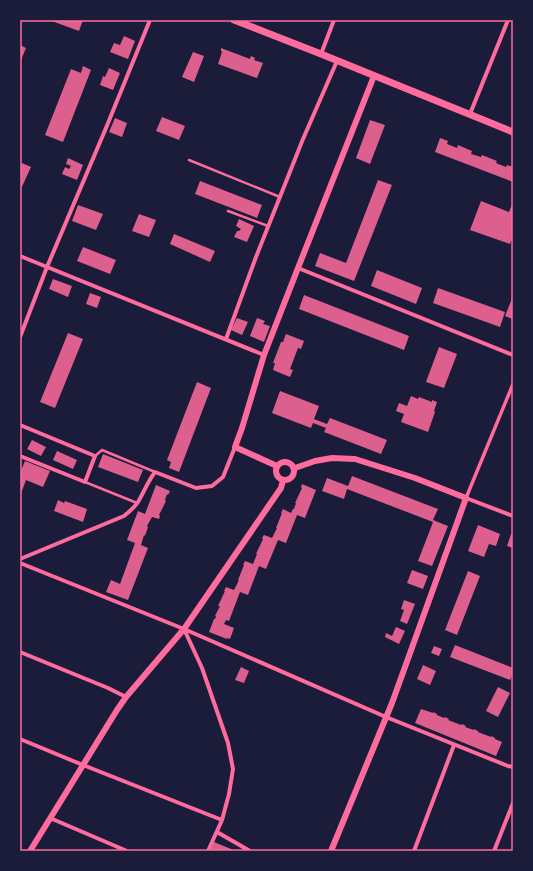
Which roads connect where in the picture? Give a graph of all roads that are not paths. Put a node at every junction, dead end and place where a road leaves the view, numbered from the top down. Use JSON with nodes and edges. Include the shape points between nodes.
{"nodes":[{"id":1,"x":150,"y":20,"type":"edge"},
{"id":2,"x":234,"y":20,"type":"edge"},
{"id":3,"x":334,"y":20,"type":"edge"},
{"id":4,"x":508,"y":20,"type":"edge"},
{"id":5,"x":320,"y":54,"type":"junction"},
{"id":6,"x":337,"y":61,"type":"junction"},
{"id":7,"x":374,"y":76,"type":"junction"},
{"id":8,"x":470,"y":114,"type":"junction"},
{"id":9,"x":513,"y":132,"type":"edge"},
{"id":10,"x":189,"y":160,"type":"dead end"},
{"id":11,"x":280,"y":197,"type":"junction"},
{"id":12,"x":228,"y":211,"type":"dead end"},
{"id":13,"x":268,"y":226,"type":"junction"},
{"id":14,"x":20,"y":256,"type":"edge"},
{"id":15,"x":47,"y":267,"type":"junction"},
{"id":16,"x":298,"y":268,"type":"junction"},
{"id":17,"x":20,"y":337,"type":"edge"},
{"id":18,"x":226,"y":339,"type":"junction"},
{"id":19,"x":264,"y":355,"type":"junction"},
{"id":20,"x":513,"y":355,"type":"edge"},
{"id":21,"x":513,"y":384,"type":"edge"},
{"id":22,"x":20,"y":425,"type":"edge"},
{"id":23,"x":235,"y":447,"type":"junction"},
{"id":24,"x":20,"y":456,"type":"edge"},
{"id":25,"x":95,"y":456,"type":"junction"},
{"id":26,"x":277,"y":466,"type":"junction"},
{"id":27,"x":295,"y":468,"type":"junction"},
{"id":28,"x":155,"y":472,"type":"junction"},
{"id":29,"x":283,"y":480,"type":"junction"},
{"id":30,"x":85,"y":482,"type":"junction"},
{"id":31,"x":466,"y":498,"type":"junction"},
{"id":32,"x":138,"y":503,"type":"junction"},
{"id":33,"x":513,"y":516,"type":"edge"},
{"id":34,"x":20,"y":560,"type":"edge"},
{"id":35,"x":20,"y":563,"type":"edge"},
{"id":36,"x":184,"y":629,"type":"junction"},
{"id":37,"x":20,"y":652,"type":"edge"},
{"id":38,"x":126,"y":697,"type":"junction"},
{"id":39,"x":386,"y":717,"type":"junction"},
{"id":40,"x":20,"y":739,"type":"edge"},
{"id":41,"x":454,"y":745,"type":"junction"},
{"id":42,"x":83,"y":765,"type":"junction"},
{"id":43,"x":513,"y":767,"type":"edge"},
{"id":44,"x":513,"y":803,"type":"edge"},
{"id":45,"x":50,"y":818,"type":"junction"},
{"id":46,"x":222,"y":820,"type":"junction"},
{"id":47,"x":217,"y":832,"type":"junction"},
{"id":48,"x":30,"y":851,"type":"edge"},
{"id":49,"x":127,"y":851,"type":"edge"},
{"id":50,"x":208,"y":851,"type":"edge"},
{"id":51,"x":250,"y":851,"type":"edge"},
{"id":52,"x":331,"y":851,"type":"edge"},
{"id":53,"x":414,"y":851,"type":"edge"},
{"id":54,"x":494,"y":851,"type":"edge"}],
"edges":[{"from":1,"to":15,"type":"street"},
{"from":2,"to":5,"type":"main road"},
{"from":3,"to":5,"type":"street"},
{"from":4,"to":8,"type":"street"},
{"from":5,"to":6,"type":"main road"},
{"from":6,"to":7,"type":"main road"},
{"from":6,"to":11,"type":"street"},
{"from":7,"to":8,"type":"main road"},
{"from":7,"to":16,"type":"street"},
{"from":8,"to":9,"type":"main road"},
{"from":10,"to":11,"type":"lane"},
{"from":11,"to":13,"type":"street"},
{"from":12,"to":13,"type":"lane"},
{"from":13,"to":18,"type":"street"},
{"from":14,"to":15,"type":"street"},
{"from":15,"to":17,"type":"street"},
{"from":15,"to":18,"type":"street"},
{"from":16,"to":19,"type":"street"},
{"from":16,"to":20,"type":"street"},
{"from":18,"to":19,"type":"street"},
{"from":19,"to":23,"type":"street"},
{"from":21,"to":31,"type":"street"},
{"from":22,"to":25,"type":"street"},
{"from":23,"to":26,"type":"street"},
{"from":23,"to":28,"type":"street","via":[[223,477],[212,486],[196,488]]},
{"from":24,"to":30,"type":"street"},
{"from":25,"to":28,"type":"lane","via":[[102,450]]},
{"from":25,"to":30,"type":"street"},
{"from":26,"to":27,"type":"street","via":[[286,461]]},
{"from":26,"to":29,"type":"street","via":[[276,473]]},
{"from":27,"to":29,"type":"street","via":[[292,477]]},
{"from":27,"to":31,"type":"street","via":[[332,458],[355,459]]},
{"from":28,"to":32,"type":"street"},
{"from":29,"to":36,"type":"street","via":[[281,488]]},
{"from":30,"to":32,"type":"lane"},
{"from":31,"to":33,"type":"street"},
{"from":31,"to":39,"type":"street"},
{"from":32,"to":34,"type":"street","via":[[124,516]]},
{"from":35,"to":36,"type":"street"},
{"from":36,"to":38,"type":"street"},
{"from":36,"to":39,"type":"street"},
{"from":36,"to":46,"type":"street","via":[[202,668],[228,743],[233,769]]},
{"from":37,"to":38,"type":"street"},
{"from":38,"to":42,"type":"street"},
{"from":39,"to":41,"type":"street"},
{"from":39,"to":52,"type":"street"},
{"from":40,"to":42,"type":"street"},
{"from":41,"to":43,"type":"street"},
{"from":41,"to":53,"type":"street"},
{"from":42,"to":45,"type":"street"},
{"from":42,"to":46,"type":"street"},
{"from":44,"to":54,"type":"street"},
{"from":45,"to":48,"type":"street"},
{"from":45,"to":49,"type":"street"},
{"from":46,"to":47,"type":"street"},
{"from":47,"to":50,"type":"street"},
{"from":47,"to":51,"type":"street"}]}
